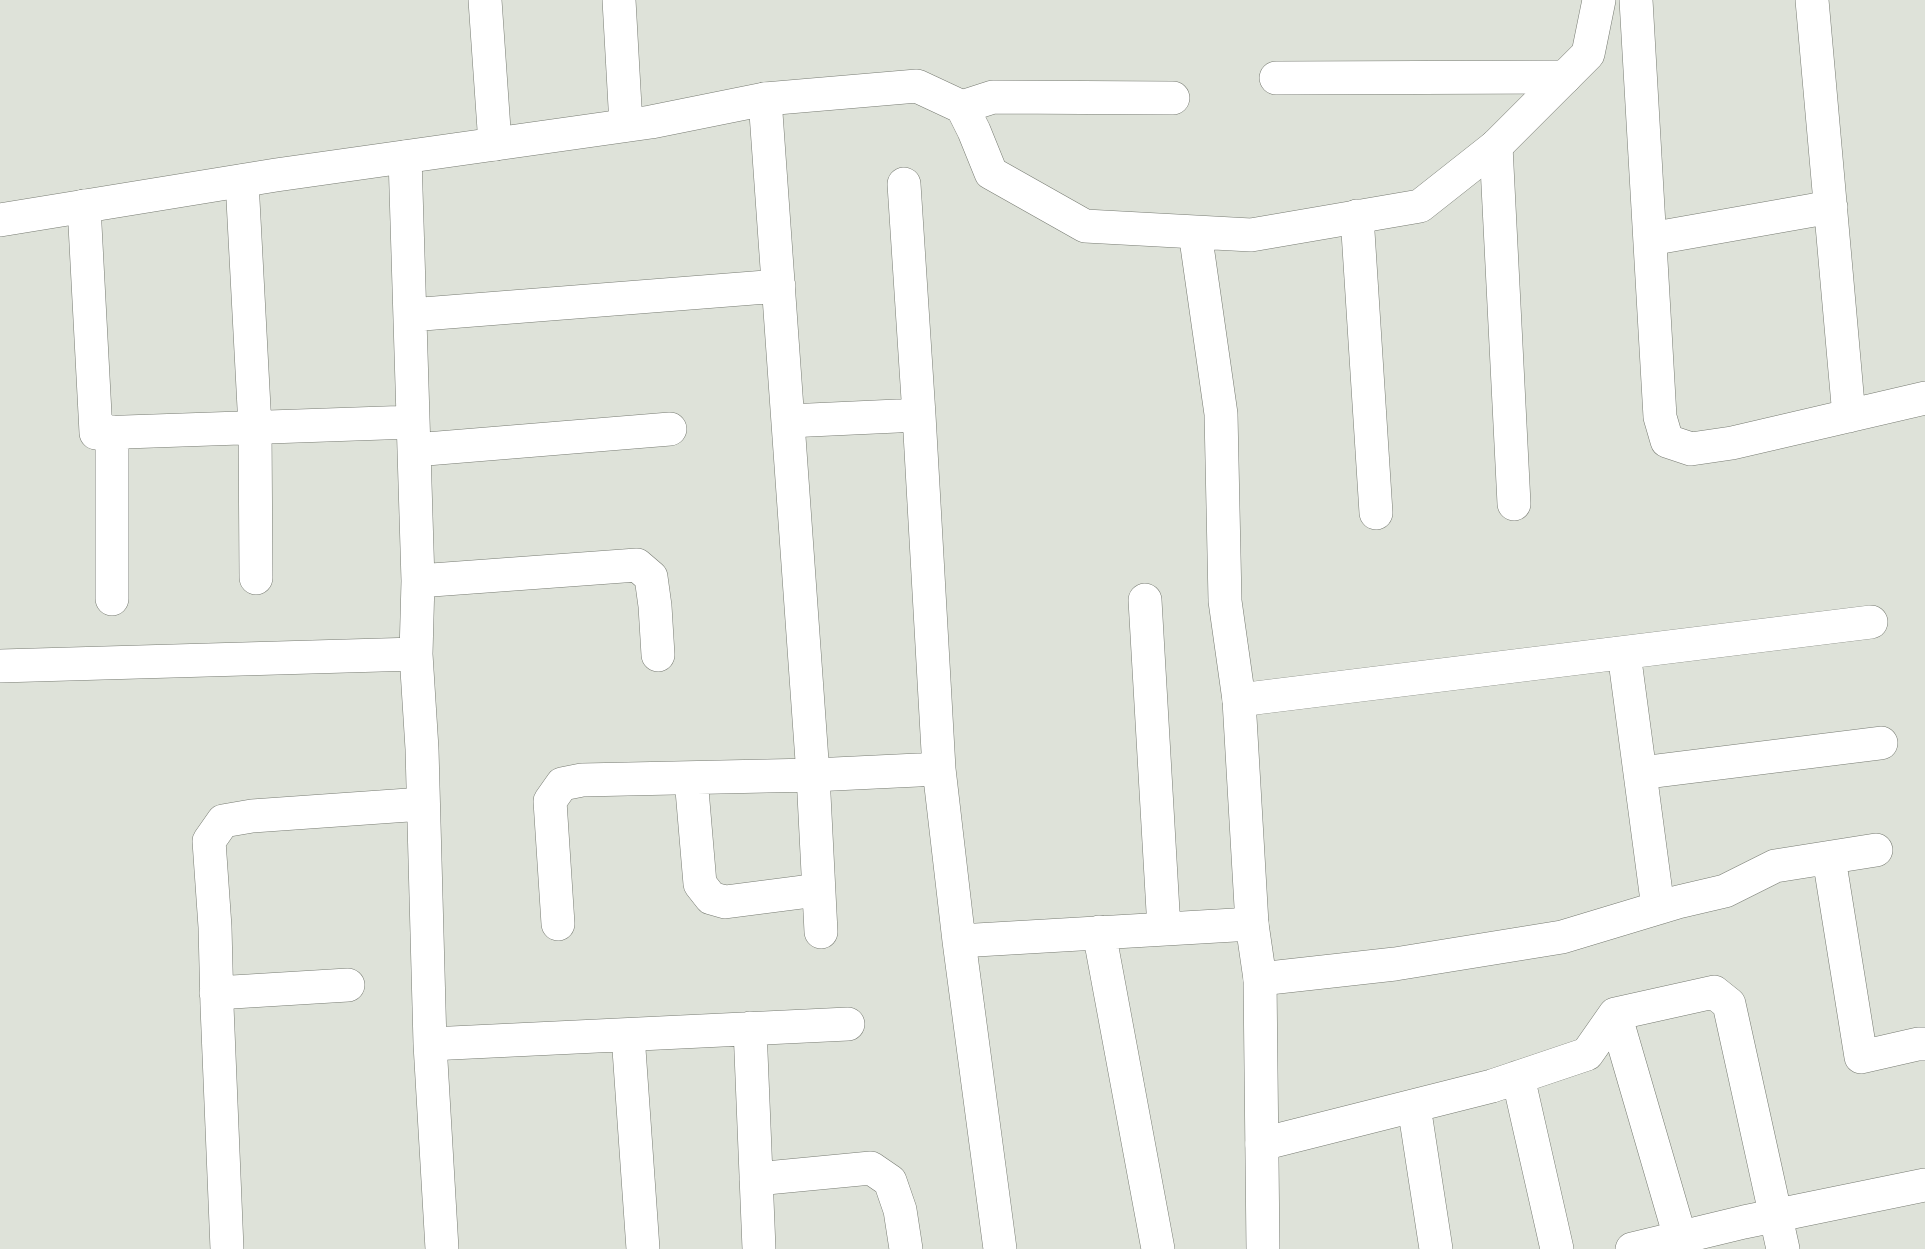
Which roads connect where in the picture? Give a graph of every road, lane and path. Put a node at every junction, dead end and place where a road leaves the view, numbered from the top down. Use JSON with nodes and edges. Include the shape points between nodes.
{"nodes":[{"id":1,"x":485,"y":0,"type":"edge"},
{"id":2,"x":619,"y":0,"type":"edge"},
{"id":3,"x":1599,"y":0,"type":"edge"},
{"id":4,"x":1636,"y":0,"type":"edge"},
{"id":5,"x":1812,"y":0,"type":"edge"},
{"id":6,"x":1565,"y":77,"type":"junction"},
{"id":7,"x":1276,"y":78,"type":"dead end"},
{"id":8,"x":1173,"y":98,"type":"dead end"},
{"id":9,"x":765,"y":99,"type":"junction"},
{"id":10,"x":962,"y":107,"type":"junction"},
{"id":11,"x":626,"y":125,"type":"junction"},
{"id":12,"x":495,"y":144,"type":"junction"},
{"id":13,"x":1496,"y":146,"type":"junction"},
{"id":14,"x":405,"y":157,"type":"junction"},
{"id":15,"x":242,"y":181,"type":"junction"},
{"id":16,"x":904,"y":184,"type":"dead end"},
{"id":17,"x":84,"y":206,"type":"junction"},
{"id":18,"x":1831,"y":207,"type":"junction"},
{"id":19,"x":1357,"y":216,"type":"junction"},
{"id":20,"x":0,"y":220,"type":"edge"},
{"id":21,"x":1195,"y":232,"type":"junction"},
{"id":22,"x":1650,"y":239,"type":"junction"},
{"id":23,"x":779,"y":286,"type":"junction"},
{"id":24,"x":410,"y":315,"type":"junction"},
{"id":25,"x":1925,"y":398,"type":"edge"},
{"id":26,"x":919,"y":415,"type":"junction"},
{"id":27,"x":1849,"y":416,"type":"junction"},
{"id":28,"x":788,"y":421,"type":"junction"},
{"id":29,"x":255,"y":427,"type":"junction"},
{"id":30,"x":670,"y":429,"type":"dead end"},
{"id":31,"x":112,"y":432,"type":"junction"},
{"id":32,"x":413,"y":436,"type":"junction"},
{"id":33,"x":1514,"y":504,"type":"dead end"},
{"id":34,"x":1376,"y":513,"type":"dead end"},
{"id":35,"x":256,"y":578,"type":"dead end"},
{"id":36,"x":418,"y":581,"type":"junction"},
{"id":37,"x":112,"y":598,"type":"dead end"},
{"id":38,"x":1145,"y":600,"type":"dead end"},
{"id":39,"x":1871,"y":622,"type":"dead end"},
{"id":40,"x":1624,"y":653,"type":"junction"},
{"id":41,"x":416,"y":654,"type":"junction"},
{"id":42,"x":658,"y":656,"type":"dead end"},
{"id":43,"x":0,"y":666,"type":"edge"},
{"id":44,"x":1239,"y":700,"type":"junction"},
{"id":45,"x":1881,"y":743,"type":"dead end"},
{"id":46,"x":939,"y":770,"type":"junction"},
{"id":47,"x":1640,"y":773,"type":"junction"},
{"id":48,"x":813,"y":775,"type":"junction"},
{"id":49,"x":691,"y":778,"type":"junction"},
{"id":50,"x":423,"y":804,"type":"junction"},
{"id":51,"x":1875,"y":850,"type":"dead end"},
{"id":52,"x":1829,"y":858,"type":"junction"},
{"id":53,"x":818,"y":890,"type":"junction"},
{"id":54,"x":1658,"y":908,"type":"junction"},
{"id":55,"x":558,"y":924,"type":"dead end"},
{"id":56,"x":1252,"y":924,"type":"junction"},
{"id":57,"x":1164,"y":929,"type":"junction"},
{"id":58,"x":821,"y":932,"type":"dead end"},
{"id":59,"x":1099,"y":932,"type":"junction"},
{"id":60,"x":959,"y":941,"type":"junction"},
{"id":61,"x":1260,"y":979,"type":"junction"},
{"id":62,"x":348,"y":985,"type":"dead end"},
{"id":63,"x":216,"y":993,"type":"junction"},
{"id":64,"x":1615,"y":1014,"type":"junction"},
{"id":65,"x":848,"y":1024,"type":"dead end"},
{"id":66,"x":750,"y":1028,"type":"junction"},
{"id":67,"x":628,"y":1035,"type":"junction"},
{"id":68,"x":430,"y":1044,"type":"junction"},
{"id":69,"x":1925,"y":1044,"type":"edge"},
{"id":70,"x":1518,"y":1077,"type":"junction"},
{"id":71,"x":1414,"y":1106,"type":"junction"},
{"id":72,"x":1262,"y":1144,"type":"junction"},
{"id":73,"x":756,"y":1179,"type":"junction"},
{"id":74,"x":1925,"y":1185,"type":"edge"},
{"id":75,"x":1775,"y":1215,"type":"junction"},
{"id":76,"x":1680,"y":1237,"type":"junction"},
{"id":77,"x":227,"y":1249,"type":"edge"},
{"id":78,"x":442,"y":1249,"type":"edge"},
{"id":79,"x":643,"y":1249,"type":"edge"},
{"id":80,"x":759,"y":1249,"type":"edge"},
{"id":81,"x":906,"y":1249,"type":"edge"},
{"id":82,"x":1000,"y":1249,"type":"edge"},
{"id":83,"x":1158,"y":1249,"type":"edge"},
{"id":84,"x":1263,"y":1249,"type":"edge"},
{"id":85,"x":1436,"y":1249,"type":"edge"},
{"id":86,"x":1557,"y":1249,"type":"edge"},
{"id":87,"x":1632,"y":1249,"type":"edge"},
{"id":88,"x":1783,"y":1249,"type":"edge"}],
"edges":[{"from":1,"to":12,"type":"street"},
{"from":2,"to":11,"type":"street"},
{"from":3,"to":6,"type":"street","via":[[1588,54]]},
{"from":4,"to":22,"type":"street"},
{"from":5,"to":18,"type":"street"},
{"from":6,"to":7,"type":"street"},
{"from":6,"to":13,"type":"street"},
{"from":8,"to":10,"type":"street","via":[[993,97]]},
{"from":9,"to":10,"type":"street","via":[[917,86]]},
{"from":9,"to":11,"type":"street"},
{"from":9,"to":23,"type":"street"},
{"from":10,"to":21,"type":"street","via":[[992,173],[1085,226]]},
{"from":11,"to":12,"type":"street"},
{"from":12,"to":14,"type":"street"},
{"from":13,"to":19,"type":"street","via":[[1420,206]]},
{"from":13,"to":33,"type":"street"},
{"from":14,"to":15,"type":"street"},
{"from":14,"to":24,"type":"street"},
{"from":15,"to":17,"type":"street"},
{"from":15,"to":29,"type":"street"},
{"from":16,"to":26,"type":"street"},
{"from":17,"to":20,"type":"street"},
{"from":17,"to":31,"type":"street","via":[[96,433]]},
{"from":18,"to":22,"type":"street"},
{"from":18,"to":27,"type":"street"},
{"from":19,"to":21,"type":"street","via":[[1251,235]]},
{"from":19,"to":34,"type":"street"},
{"from":21,"to":44,"type":"street","via":[[1221,414],[1225,601]]},
{"from":22,"to":27,"type":"street","via":[[1660,417],[1667,441],[1691,449]]},
{"from":23,"to":24,"type":"street"},
{"from":23,"to":28,"type":"street"},
{"from":24,"to":32,"type":"street"},
{"from":25,"to":27,"type":"street"},
{"from":26,"to":28,"type":"street"},
{"from":26,"to":46,"type":"street"},
{"from":28,"to":48,"type":"street"},
{"from":29,"to":31,"type":"street"},
{"from":29,"to":32,"type":"street"},
{"from":29,"to":35,"type":"street"},
{"from":30,"to":32,"type":"street"},
{"from":31,"to":37,"type":"street"},
{"from":32,"to":36,"type":"street"},
{"from":36,"to":41,"type":"street"},
{"from":36,"to":42,"type":"street","via":[[637,565],[651,578]]},
{"from":38,"to":57,"type":"street"},
{"from":39,"to":40,"type":"street"},
{"from":40,"to":44,"type":"street"},
{"from":40,"to":47,"type":"street"},
{"from":41,"to":43,"type":"street"},
{"from":41,"to":50,"type":"street"},
{"from":44,"to":56,"type":"street"},
{"from":45,"to":47,"type":"street"},
{"from":46,"to":48,"type":"street"},
{"from":46,"to":60,"type":"street"},
{"from":47,"to":54,"type":"street"},
{"from":48,"to":49,"type":"street"},
{"from":48,"to":53,"type":"street"},
{"from":49,"to":53,"type":"street","via":[[700,884],[711,898],[725,902]]},
{"from":49,"to":55,"type":"street","via":[[582,780],[562,784],[550,801]]},
{"from":50,"to":63,"type":"street","via":[[223,821],[209,841]]},
{"from":50,"to":68,"type":"street"},
{"from":51,"to":52,"type":"street"},
{"from":52,"to":54,"type":"street","via":[[1775,867],[1725,891]]},
{"from":52,"to":69,"type":"street","via":[[1861,1057]]},
{"from":53,"to":58,"type":"street"},
{"from":54,"to":61,"type":"street","via":[[1562,936],[1395,964]]},
{"from":56,"to":57,"type":"street"},
{"from":56,"to":61,"type":"street"},
{"from":57,"to":59,"type":"street"},
{"from":59,"to":60,"type":"street"},
{"from":59,"to":83,"type":"street"},
{"from":60,"to":82,"type":"street"},
{"from":61,"to":72,"type":"street"},
{"from":62,"to":63,"type":"street"},
{"from":63,"to":77,"type":"street"},
{"from":64,"to":70,"type":"street","via":[[1587,1054]]},
{"from":64,"to":75,"type":"street","via":[[1714,992],[1729,1004]]},
{"from":64,"to":76,"type":"street"},
{"from":65,"to":66,"type":"street"},
{"from":66,"to":67,"type":"street"},
{"from":66,"to":73,"type":"street"},
{"from":67,"to":68,"type":"street"},
{"from":67,"to":79,"type":"street"},
{"from":68,"to":78,"type":"street"},
{"from":70,"to":71,"type":"street"},
{"from":70,"to":86,"type":"street"},
{"from":71,"to":72,"type":"street"},
{"from":71,"to":85,"type":"street"},
{"from":72,"to":84,"type":"street"},
{"from":73,"to":80,"type":"street"},
{"from":73,"to":81,"type":"street","via":[[871,1168],[890,1181],[900,1210]]},
{"from":74,"to":75,"type":"street"},
{"from":75,"to":76,"type":"street"},
{"from":75,"to":88,"type":"street"},
{"from":76,"to":87,"type":"street"}]}
